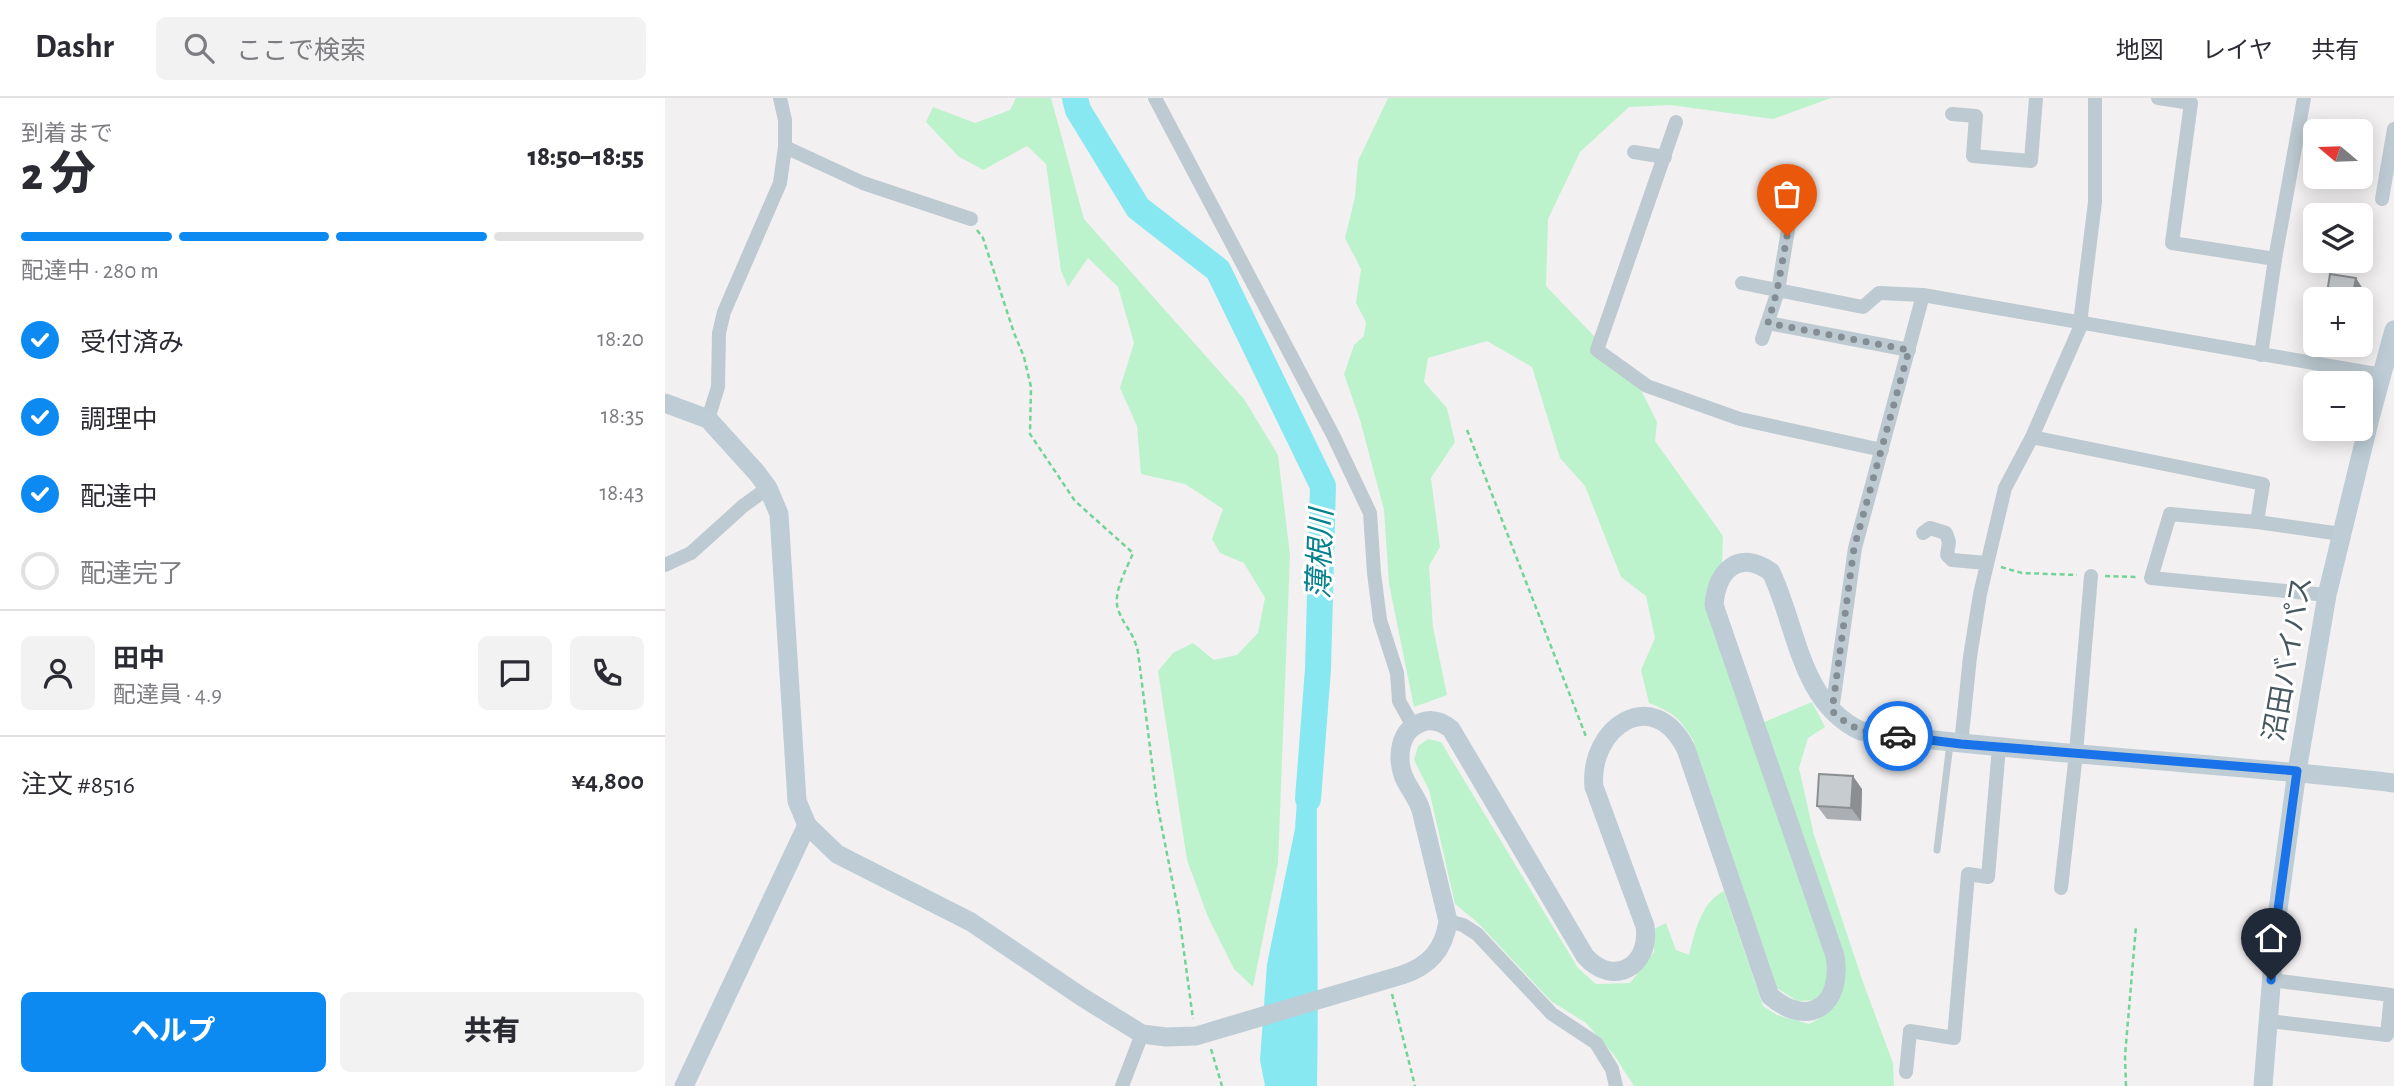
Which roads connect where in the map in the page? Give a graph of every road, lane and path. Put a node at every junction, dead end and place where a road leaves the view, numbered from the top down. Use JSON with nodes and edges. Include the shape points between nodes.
{"nodes":[{"id":1,"x":780,"y":98,"type":"edge"},
{"id":2,"x":1156,"y":98,"type":"edge"},
{"id":3,"x":2036,"y":98,"type":"edge"},
{"id":4,"x":2095,"y":98,"type":"edge"},
{"id":5,"x":2158,"y":98,"type":"edge"},
{"id":6,"x":2304,"y":98,"type":"edge"},
{"id":7,"x":1952,"y":114,"type":"dead end"},
{"id":8,"x":1676,"y":122,"type":"dead end"},
{"id":9,"x":2394,"y":129,"type":"edge"},
{"id":10,"x":785,"y":147,"type":"junction"},
{"id":11,"x":1634,"y":152,"type":"dead end"},
{"id":12,"x":1665,"y":157,"type":"junction"},
{"id":13,"x":1795,"y":181,"type":"dead end"},
{"id":14,"x":2382,"y":199,"type":"dead end"},
{"id":15,"x":971,"y":219,"type":"joint"},
{"id":16,"x":2274,"y":259,"type":"junction"},
{"id":17,"x":1742,"y":283,"type":"dead end"},
{"id":18,"x":1777,"y":291,"type":"junction"},
{"id":19,"x":1923,"y":295,"type":"junction"},
{"id":20,"x":1768,"y":323,"type":"junction"},
{"id":21,"x":2082,"y":323,"type":"junction"},
{"id":22,"x":2394,"y":330,"type":"edge"},
{"id":23,"x":1762,"y":340,"type":"dead end"},
{"id":24,"x":1909,"y":350,"type":"junction"},
{"id":25,"x":2260,"y":355,"type":"junction"},
{"id":26,"x":2385,"y":377,"type":"edge"},
{"id":27,"x":665,"y":403,"type":"edge"},
{"id":28,"x":708,"y":419,"type":"junction"},
{"id":29,"x":1467,"y":430,"type":"dead end"},
{"id":30,"x":2032,"y":437,"type":"junction"},
{"id":31,"x":1882,"y":450,"type":"junction"},
{"id":32,"x":768,"y":488,"type":"junction"},
{"id":33,"x":2257,"y":522,"type":"junction"},
{"id":34,"x":1923,"y":533,"type":"dead end"},
{"id":35,"x":2341,"y":534,"type":"junction"},
{"id":36,"x":1987,"y":564,"type":"junction"},
{"id":37,"x":665,"y":565,"type":"edge"},
{"id":38,"x":2091,"y":576,"type":"junction"},
{"id":39,"x":2151,"y":578,"type":"junction"},
{"id":40,"x":2327,"y":595,"type":"junction"},
{"id":41,"x":1832,"y":711,"type":"junction"},
{"id":42,"x":1413,"y":726,"type":"junction"},
{"id":43,"x":1955,"y":744,"type":"junction"},
{"id":44,"x":1999,"y":747,"type":"junction"},
{"id":45,"x":1598,"y":753,"type":"junction"},
{"id":46,"x":2076,"y":753,"type":"junction"},
{"id":47,"x":2297,"y":771,"type":"junction"},
{"id":48,"x":2394,"y":783,"type":"edge"},
{"id":49,"x":807,"y":825,"type":"junction"},
{"id":50,"x":1937,"y":850,"type":"dead end"},
{"id":51,"x":2061,"y":888,"type":"dead end"},
{"id":52,"x":1448,"y":921,"type":"junction"},
{"id":53,"x":2136,"y":926,"type":"dead end"},
{"id":54,"x":1389,"y":979,"type":"junction"},
{"id":55,"x":2271,"y":980,"type":"junction"},
{"id":56,"x":2269,"y":1021,"type":"junction"},
{"id":57,"x":1142,"y":1034,"type":"junction"},
{"id":58,"x":1196,"y":1036,"type":"junction"},
{"id":59,"x":1906,"y":1072,"type":"dead end"},
{"id":60,"x":2268,"y":1085,"type":"edge"},
{"id":61,"x":684,"y":1086,"type":"edge"},
{"id":62,"x":1122,"y":1086,"type":"edge"},
{"id":63,"x":1222,"y":1086,"type":"edge"},
{"id":64,"x":1415,"y":1086,"type":"edge"},
{"id":65,"x":1616,"y":1086,"type":"edge"},
{"id":66,"x":2126,"y":1086,"type":"edge"}],
"edges":[{"from":1,"to":10,"type":"street"},
{"from":2,"to":42,"type":"street","via":[[1370,513],[1380,620],[1397,673],[1399,701]]},
{"from":3,"to":7,"type":"street","via":[[2031,161],[1973,156],[1976,116]]},
{"from":4,"to":21,"type":"street","via":[[2095,202]]},
{"from":5,"to":16,"type":"street","via":[[2191,103],[2172,243]]},
{"from":6,"to":16,"type":"street"},
{"from":8,"to":12,"type":"street"},
{"from":9,"to":14,"type":"street"},
{"from":10,"to":15,"type":"street","via":[[863,183]]},
{"from":10,"to":28,"type":"street","via":[[780,183],[724,312],[718,387]]},
{"from":11,"to":12,"type":"street"},
{"from":12,"to":31,"type":"street","via":[[1597,350],[1647,386],[1740,419]]},
{"from":13,"to":18,"type":"street"},
{"from":15,"to":58,"type":"path","via":[[983,238],[1024,357],[1031,387],[1030,434],[1075,501],[1133,553],[1117,594],[1118,610],[1135,636],[1138,652],[1157,803]]},
{"from":16,"to":25,"type":"street"},
{"from":17,"to":18,"type":"street"},
{"from":18,"to":19,"type":"street","via":[[1863,306],[1879,293]]},
{"from":18,"to":20,"type":"street"},
{"from":19,"to":21,"type":"street"},
{"from":19,"to":24,"type":"street"},
{"from":20,"to":23,"type":"street"},
{"from":20,"to":24,"type":"street"},
{"from":21,"to":25,"type":"street"},
{"from":21,"to":30,"type":"street"},
{"from":22,"to":26,"type":"street","name":"沼田バイパス"},
{"from":24,"to":31,"type":"street"},
{"from":25,"to":26,"type":"street"},
{"from":26,"to":35,"type":"street","name":"沼田バイパス"},
{"from":27,"to":28,"type":"street"},
{"from":28,"to":32,"type":"street"},
{"from":29,"to":45,"type":"path","via":[[1590,745]]},
{"from":30,"to":33,"type":"street","via":[[2263,484]]},
{"from":30,"to":36,"type":"street","via":[[2005,488]]},
{"from":31,"to":41,"type":"street","via":[[1854,548]]},
{"from":32,"to":37,"type":"street","via":[[691,553]]},
{"from":32,"to":49,"type":"street","via":[[779,514],[797,801]]},
{"from":33,"to":35,"type":"street"},
{"from":33,"to":39,"type":"street","via":[[2170,514]]},
{"from":34,"to":36,"type":"street","via":[[1930,528],[1946,533],[1947,555],[1952,561]]},
{"from":35,"to":40,"type":"street","name":"沼田バイパス"},
{"from":36,"to":38,"type":"path","via":[[2022,573]]},
{"from":36,"to":43,"type":"street"},
{"from":38,"to":39,"type":"path"},
{"from":38,"to":46,"type":"street"},
{"from":39,"to":40,"type":"street"},
{"from":40,"to":47,"type":"street","name":"沼田バイパス"},
{"from":41,"to":43,"type":"street","via":[[1861,731]]},
{"from":41,"to":45,"type":"street","via":[[1801,657],[1771,572],[1761,565],[1736,563],[1719,581],[1714,605],[1837,963],[1830,1000],[1808,1012],[1781,1006],[1770,996],[1679,736],[1661,719],[1634,718],[1620,724]]},
{"from":42,"to":45,"type":"street","via":[[1428,720],[1451,729],[1585,956],[1593,965],[1618,972],[1637,961],[1647,937],[1594,787]]},
{"from":42,"to":52,"type":"street","via":[[1401,743],[1401,765],[1418,800]]},
{"from":43,"to":44,"type":"street"},
{"from":43,"to":50,"type":"lane"},
{"from":44,"to":46,"type":"street"},
{"from":44,"to":59,"type":"street","via":[[1988,877],[1968,874],[1954,1038],[1910,1031]]},
{"from":46,"to":47,"type":"street"},
{"from":46,"to":51,"type":"street"},
{"from":47,"to":48,"type":"street"},
{"from":47,"to":55,"type":"street","name":"沼田バイパス"},
{"from":49,"to":57,"type":"street","via":[[837,854],[997,937]]},
{"from":49,"to":61,"type":"street"},
{"from":52,"to":54,"type":"street","via":[[1434,956],[1414,971]]},
{"from":52,"to":65,"type":"street","via":[[1477,933],[1552,1014],[1596,1043],[1612,1069]]},
{"from":53,"to":66,"type":"path"},
{"from":54,"to":58,"type":"street"},
{"from":54,"to":64,"type":"path"},
{"from":55,"to":56,"type":"street","name":"沼田バイパス"},
{"from":55,"to":56,"type":"street","via":[[2391,995],[2387,1035]]},
{"from":56,"to":60,"type":"street","name":"沼田バイパス"},
{"from":57,"to":58,"type":"street"},
{"from":57,"to":62,"type":"street"},
{"from":58,"to":63,"type":"path","via":[[1210,1046]]}]}
